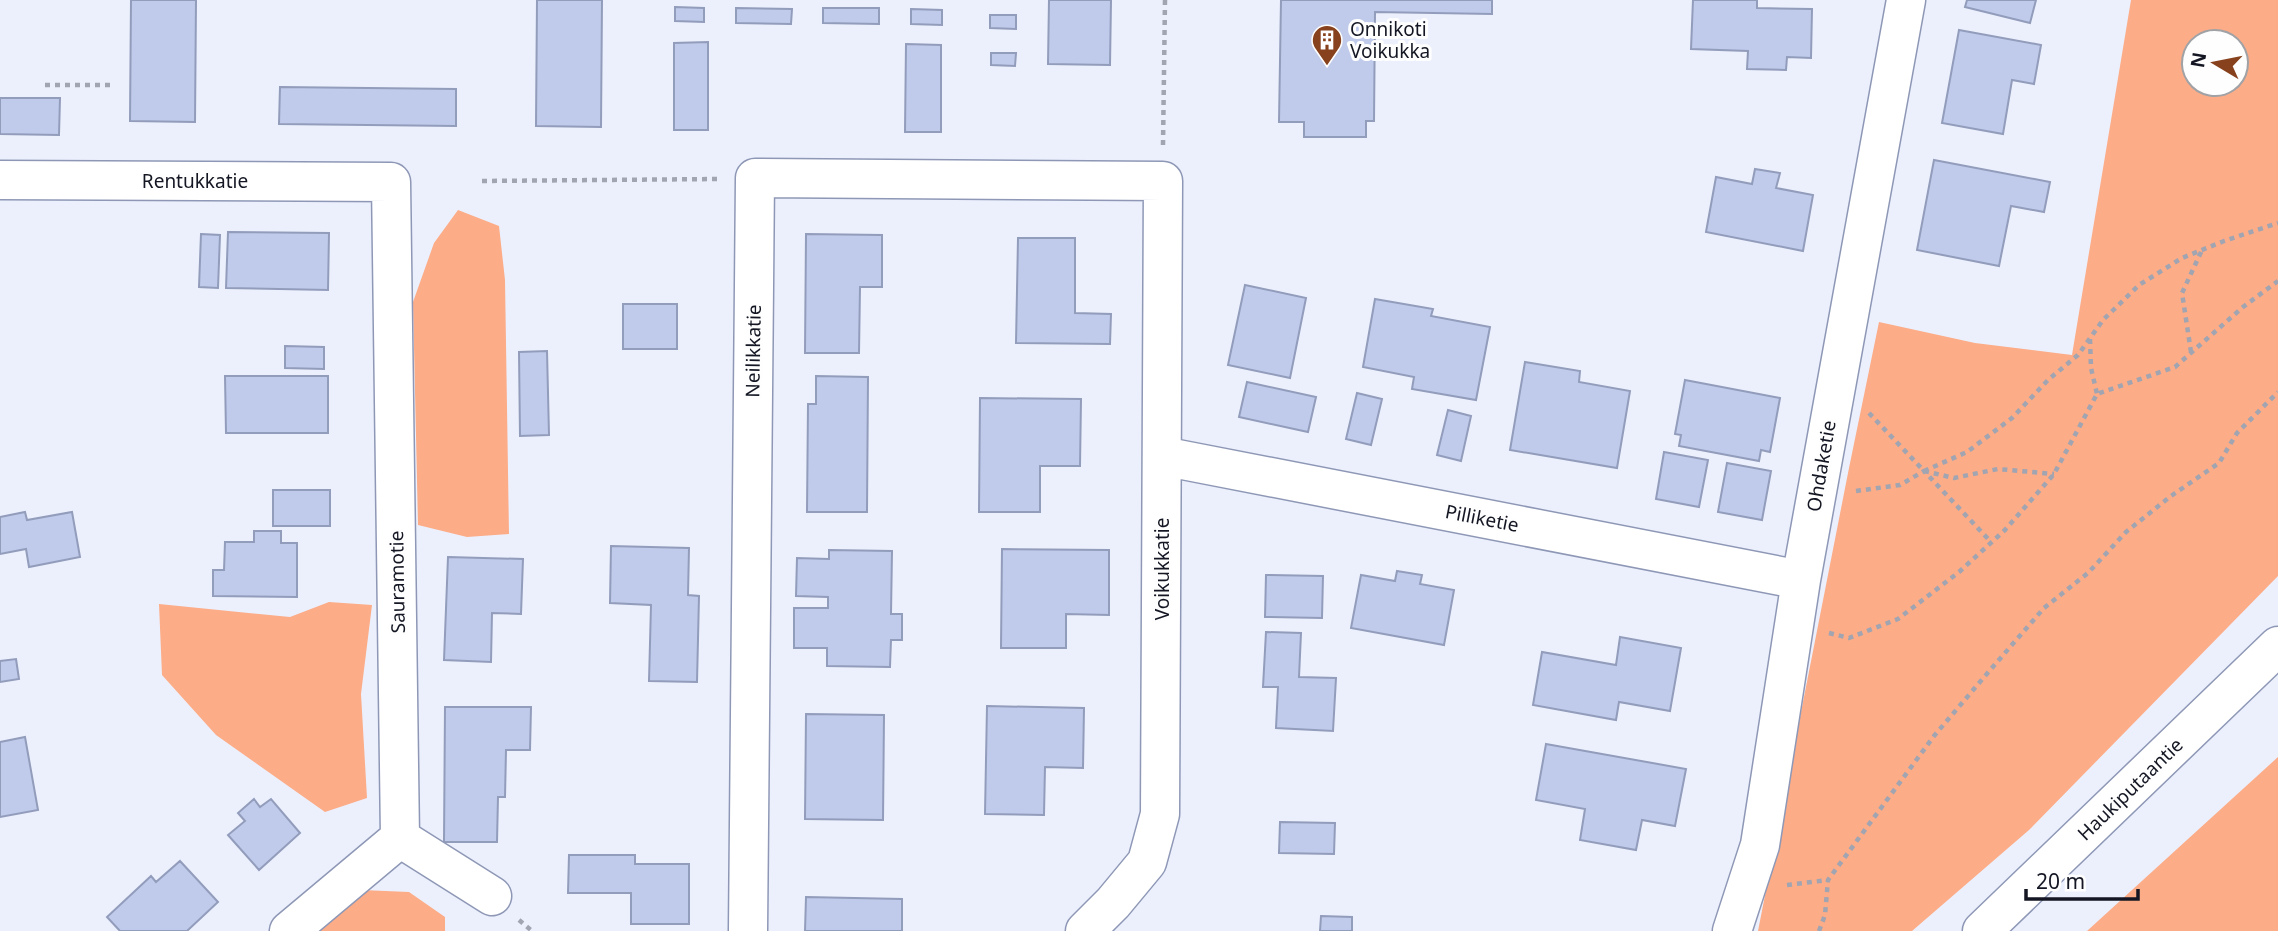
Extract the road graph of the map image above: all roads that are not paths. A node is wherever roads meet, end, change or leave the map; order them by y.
1 (1906, 0) edge
2 (0, 180) edge
3 (1163, 181) joint
4 (391, 182) joint
5 (1162, 456) junction
6 (1798, 596) junction
7 (2278, 646) edge
8 (400, 838) junction
9 (492, 896) dead end
10 (289, 931) edge
11 (748, 931) edge
12 (1085, 931) edge
13 (1732, 931) edge
14 (1982, 931) edge

1 - 6 street, Ohdaketie
2 - 4 street, Rentukkatie
3 - 5 street, Voikukkatie
3 - 11 street, Neilikkatie
4 - 8 street, Sauramotie
5 - 6 street, Pilliketie
5 - 12 street, Voikukkatie
6 - 13 street, Ohdaketie
7 - 14 street, Haukiputaantie
8 - 9 street
8 - 10 street

